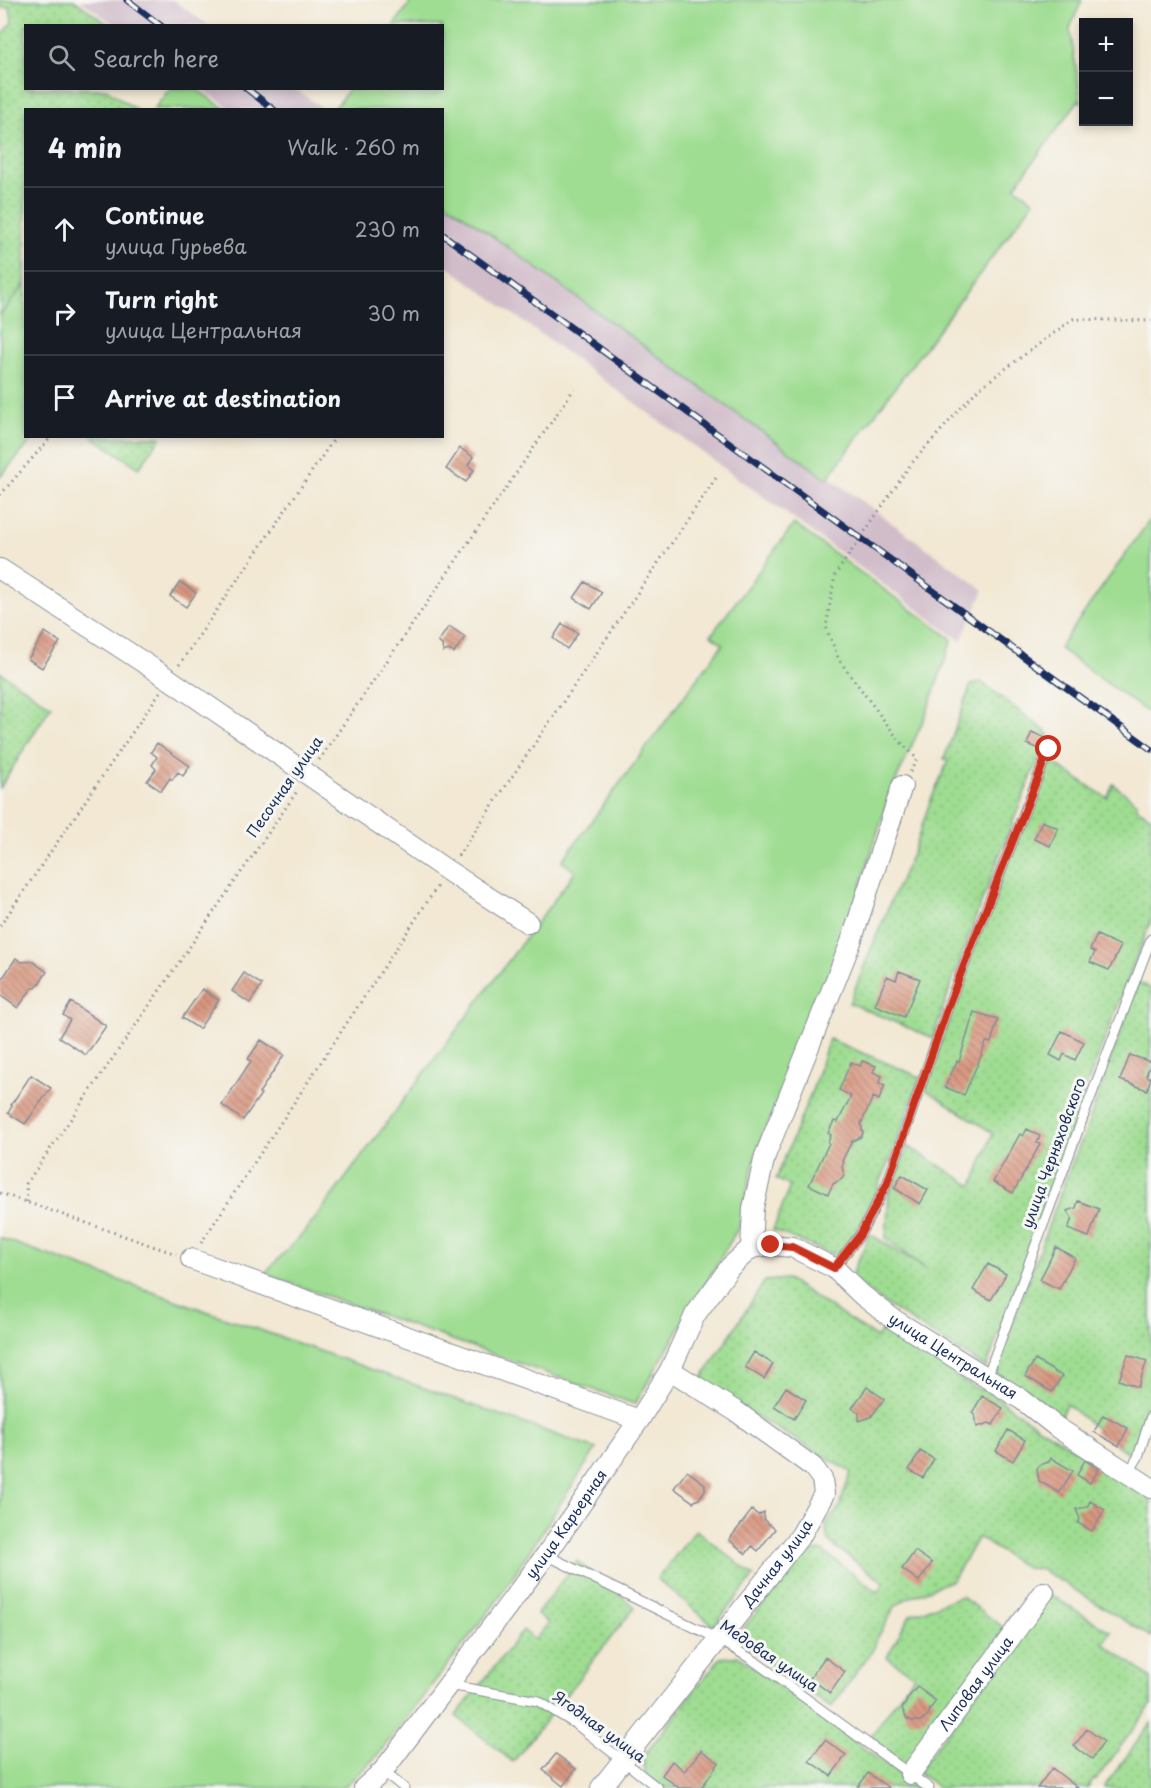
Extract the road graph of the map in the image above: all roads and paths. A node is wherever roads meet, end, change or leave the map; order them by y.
1 (1151, 321) edge
2 (574, 389) dead end
3 (50, 438) edge
4 (0, 495) edge
5 (0, 569) edge
6 (1049, 749) dead end
7 (308, 775) junction
8 (902, 786) joint
9 (528, 924) dead end
10 (1151, 939) edge
11 (0, 1193) edge
12 (27, 1202) junction
13 (751, 1248) junction
14 (190, 1259) joint
15 (834, 1268) junction
16 (670, 1370) junction
17 (987, 1377) junction
18 (1151, 1416) edge
19 (639, 1420) junction
20 (1128, 1474) junction
21 (1151, 1488) edge
22 (546, 1555) junction
23 (1044, 1592) dead end
24 (718, 1639) junction
25 (449, 1686) junction
26 (622, 1761) junction
27 (383, 1771) junction
28 (910, 1774) junction
29 (364, 1788) edge
30 (404, 1788) edge
31 (601, 1788) edge
32 (658, 1788) edge
33 (929, 1788) edge

1 - 8 path
2 - 7 path, Песочная улица
3 - 4 path
5 - 7 street
6 - 15 lane
7 - 9 street
7 - 12 path, Песочная улица
8 - 13 street
10 - 17 lane, улица Черняховского
11 - 12 path
12 - 14 path
13 - 15 street, улица Центральная
13 - 16 street, улица Карьерная
14 - 19 street
15 - 17 street, улица Центральная
16 - 19 street, улица Карьерная
16 - 24 street, Дачная улица
17 - 20 street, улица Центральная
18 - 20 lane
19 - 22 street, улица Карьерная
20 - 21 street, улица Центральная
22 - 24 lane, Медовая улица
22 - 25 street, улица Карьерная
23 - 28 street, Липовая улица
24 - 26 street, Дачная улица
24 - 28 lane, Медовая улица
25 - 26 lane, Ягодная улица
25 - 27 street, улица Карьерная
26 - 31 street, Дачная улица
26 - 32 lane, Ягодная улица
27 - 29 street, улица Карьерная
27 - 30 lane
28 - 33 lane, Медовая улица

